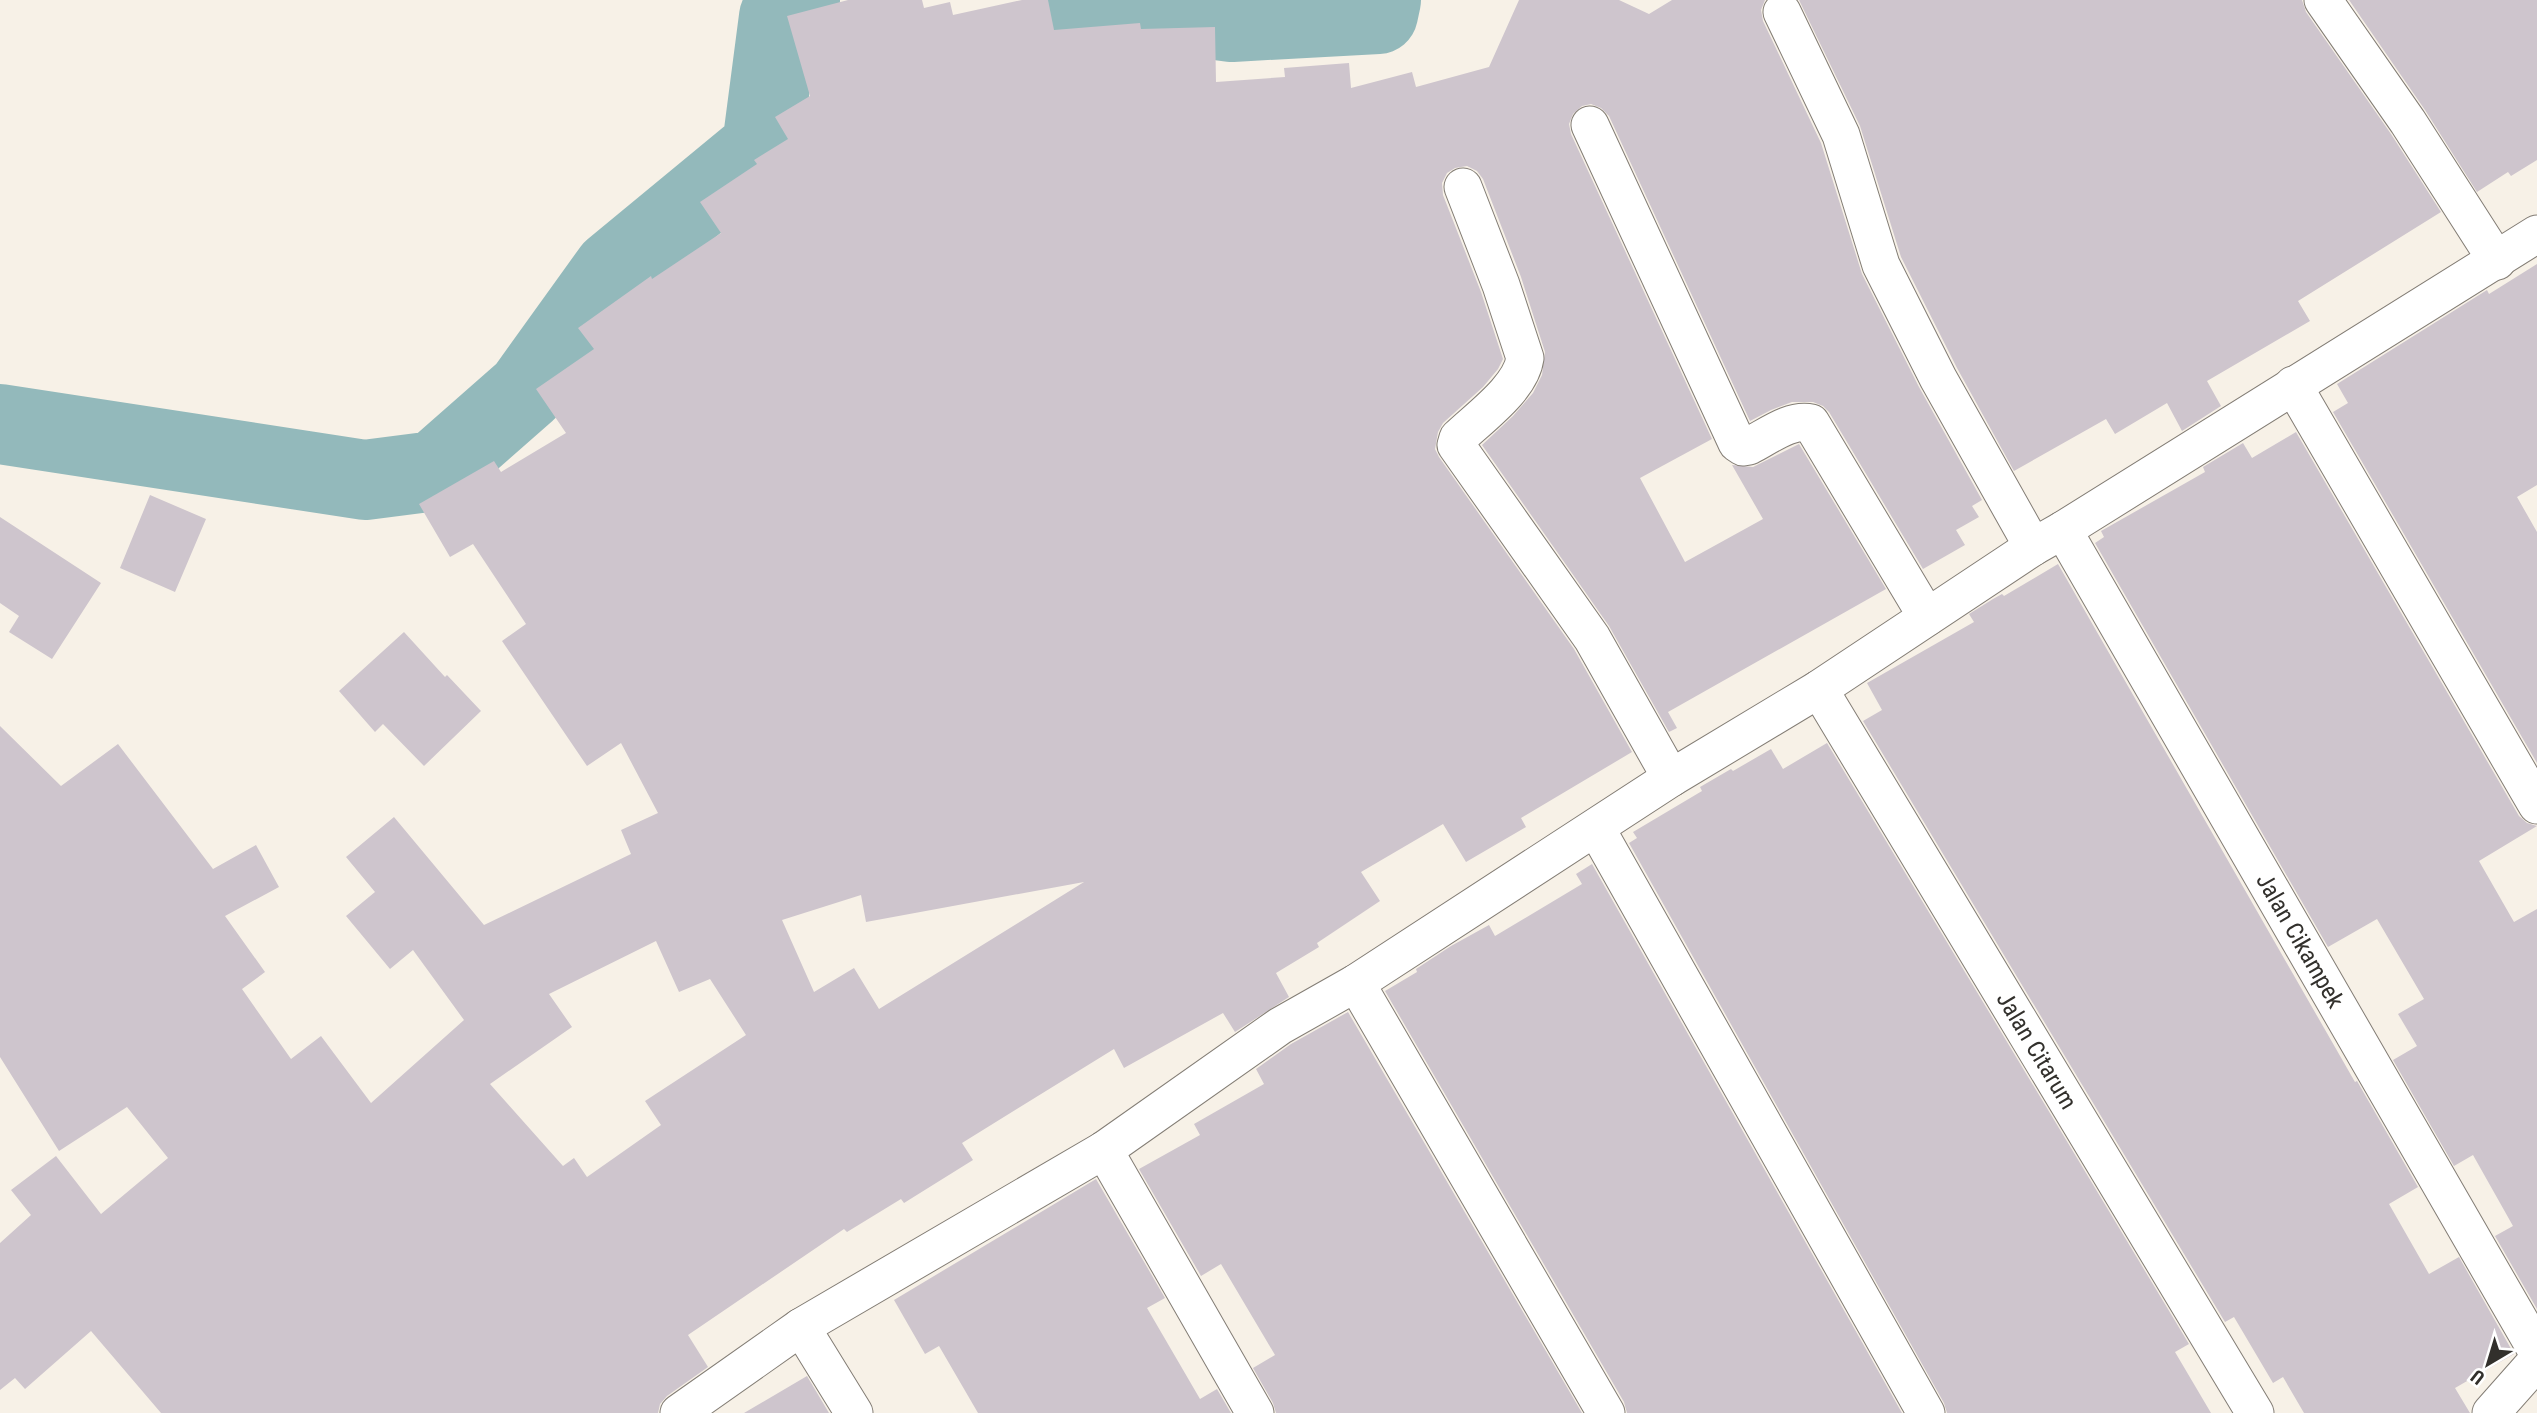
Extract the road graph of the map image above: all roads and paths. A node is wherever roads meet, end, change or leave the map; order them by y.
1 (2323, 0) edge
2 (1782, 12) dead end
3 (1590, 125) dead end
4 (1463, 187) dead end
5 (2534, 242) edge
6 (2497, 261) junction
7 (2293, 385) junction
8 (2048, 538) junction
9 (1927, 617) junction
10 (1819, 689) junction
11 (1671, 778) junction
12 (2537, 804) edge
13 (1596, 828) junction
14 (1356, 982) junction
15 (1104, 1150) junction
16 (801, 1327) junction
17 (2537, 1351) edge
18 (2537, 1361) edge
19 (679, 1413) edge
20 (854, 1413) edge
21 (1255, 1413) edge
22 (1606, 1413) edge
23 (1926, 1413) edge
24 (2255, 1413) edge
25 (2491, 1413) edge

1 - 6 street
2 - 8 street, Jalan Cikampek
3 - 9 street
4 - 11 street
5 - 6 street
6 - 7 street
7 - 8 street
7 - 12 street
8 - 9 street
8 - 17 street, Jalan Cikampek
9 - 10 street
10 - 11 street
10 - 24 street, Jalan Citarum
11 - 13 street
13 - 14 street
13 - 23 street
14 - 15 street
14 - 22 street
15 - 16 street
15 - 21 street
16 - 19 street
16 - 20 street
18 - 25 street

